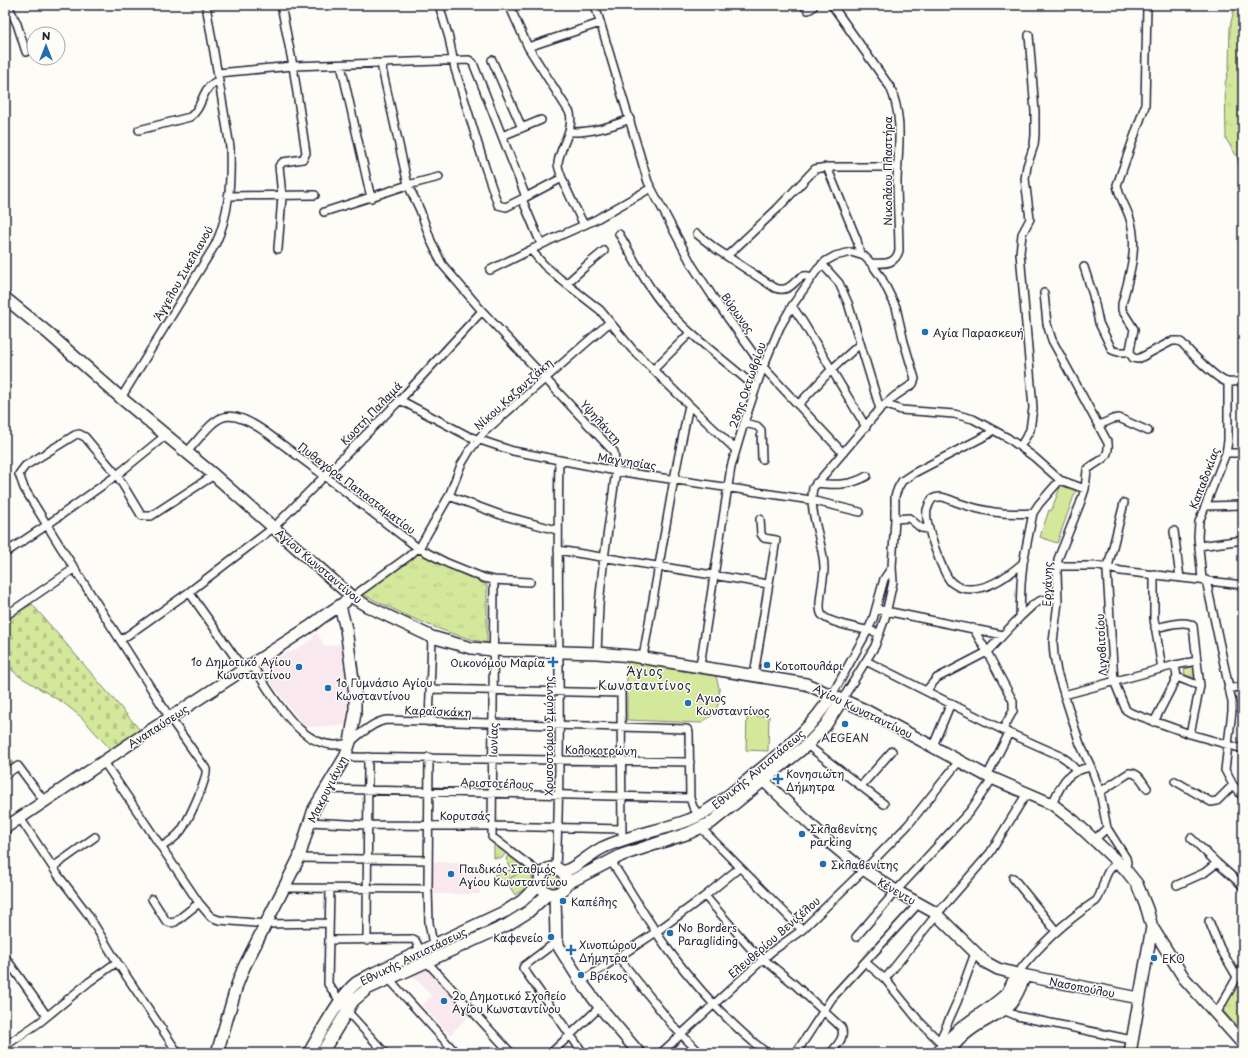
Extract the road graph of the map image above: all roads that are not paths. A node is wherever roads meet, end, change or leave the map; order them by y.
1 (8, 5) edge
2 (206, 5) edge
3 (281, 5) edge
4 (439, 5) edge
5 (509, 5) edge
6 (595, 5) edge
7 (803, 5) edge
8 (814, 5) edge
9 (832, 5) edge
10 (1147, 5) edge
11 (600, 23) junction
12 (1029, 35) dead end
13 (528, 47) junction
14 (26, 52) dead end
15 (492, 60) dead end
16 (453, 62) junction
17 (381, 64) junction
18 (341, 65) junction
19 (293, 66) junction
20 (219, 76) junction
21 (630, 119) junction
22 (541, 120) dead end
23 (522, 128) junction
24 (139, 130) dead end
25 (569, 132) junction
26 (502, 136) junction
27 (827, 166) junction
28 (898, 167) junction
29 (439, 177) dead end
30 (562, 178) junction
31 (408, 185) junction
32 (651, 188) junction
33 (315, 195) dead end
34 (228, 196) junction
35 (282, 196) junction
36 (370, 198) junction
37 (524, 198) junction
38 (324, 212) dead end
39 (584, 226) junction
40 (619, 234) dead end
41 (697, 234) dead end
42 (541, 244) junction
43 (278, 249) dead end
44 (531, 250) junction
45 (604, 251) dead end
46 (860, 254) junction
47 (727, 256) junction
48 (871, 263) junction
49 (822, 264) junction
50 (1084, 267) dead end
51 (490, 270) dead end
52 (812, 277) junction
53 (566, 284) junction
54 (1044, 292) dead end
55 (5, 298) edge
56 (792, 306) junction
57 (482, 311) junction
58 (610, 322) junction
59 (690, 333) junction
60 (860, 344) junction
61 (1130, 352) junction
62 (763, 367) junction
63 (832, 369) junction
64 (653, 370) junction
65 (546, 378) junction
66 (1243, 381) edge
67 (1228, 382) junction
68 (756, 388) junction
69 (121, 398) junction
70 (400, 400) junction
71 (689, 405) junction
72 (798, 405) junction
73 (883, 406) junction
74 (744, 423) junction
75 (1099, 425) junction
76 (866, 427) junction
77 (992, 429) junction
78 (1148, 431) dead end
79 (166, 435) junction
80 (478, 440) junction
81 (1020, 447) junction
82 (736, 450) junction
83 (187, 452) junction
84 (844, 453) junction
85 (1226, 453) junction
86 (1243, 453) edge
87 (762, 458) dead end
88 (558, 460) junction
89 (616, 471) junction
90 (214, 475) junction
91 (116, 476) junction
92 (324, 476) junction
93 (867, 476) dead end
94 (674, 479) junction
95 (1060, 480) junction
96 (816, 483) junction
97 (728, 488) junction
98 (1084, 489) junction
99 (449, 496) junction
100 (812, 500) junction
101 (1124, 503) dead end
102 (1243, 505) edge
103 (1206, 506) junction
104 (860, 512) dead end
105 (1033, 513) junction
106 (895, 519) junction
107 (760, 520) dead end
108 (47, 525) junction
109 (273, 528) junction
110 (929, 529) junction
111 (557, 530) junction
112 (1174, 531) dead end
113 (1243, 540) edge
114 (1199, 546) junction
115 (418, 548) junction
116 (558, 550) junction
117 (5, 553) edge
118 (604, 557) junction
119 (1023, 563) junction
120 (1057, 566) junction
121 (659, 567) junction
122 (892, 567) junction
123 (1108, 567) junction
124 (75, 568) junction
125 (1154, 574) junction
126 (714, 575) junction
127 (1180, 578) junction
128 (1204, 579) junction
129 (494, 580) junction
130 (530, 582) dead end
131 (768, 584) junction
132 (1243, 584) edge
133 (189, 592) junction
134 (354, 598) junction
135 (1058, 598) junction
136 (340, 608) junction
137 (876, 609) junction
138 (887, 611) junction
139 (5, 616) edge
140 (1020, 616) junction
141 (973, 628) junction
142 (1155, 628) junction
143 (868, 630) junction
144 (880, 633) junction
145 (1003, 635) junction
146 (432, 637) junction
147 (121, 640) junction
148 (493, 650) junction
149 (987, 652) junction
150 (559, 653) junction
151 (596, 653) junction
152 (643, 657) junction
153 (866, 661) junction
154 (1197, 661) junction
155 (700, 666) junction
156 (1175, 666) junction
157 (248, 668) junction
158 (1162, 669) junction
159 (754, 675) junction
160 (1177, 677) junction
161 (1114, 681) junction
162 (1200, 686) junction
163 (1243, 686) edge
164 (430, 689) junction
165 (1228, 689) junction
166 (493, 690) junction
167 (926, 691) junction
168 (559, 692) junction
169 (832, 695) junction
170 (1064, 695) junction
171 (842, 700) junction
172 (951, 704) junction
173 (170, 718) junction
174 (429, 722) junction
175 (1154, 722) junction
176 (493, 724) junction
177 (558, 726) junction
178 (621, 728) junction
179 (1006, 731) junction
180 (1190, 734) junction
181 (350, 742) junction
182 (807, 745) junction
183 (933, 746) junction
184 (1228, 746) junction
185 (1243, 749) edge
186 (892, 751) dead end
187 (345, 757) junction
188 (368, 757) junction
189 (429, 757) junction
190 (492, 759) junction
191 (558, 760) junction
192 (960, 760) junction
193 (104, 762) junction
194 (621, 762) junction
195 (690, 762) junction
196 (1091, 767) junction
197 (1076, 770) junction
198 (5, 775) edge
199 (990, 777) junction
200 (764, 781) junction
201 (1175, 781) dead end
202 (1233, 785) junction
203 (861, 786) junction
204 (1147, 788) dead end
205 (327, 790) junction
206 (368, 791) junction
207 (429, 792) junction
208 (1100, 792) junction
209 (493, 793) junction
210 (1027, 794) junction
211 (558, 796) junction
212 (621, 797) junction
213 (1243, 797) edge
214 (690, 798) junction
215 (45, 802) junction
216 (884, 804) dead end
217 (1052, 804) junction
218 (699, 815) junction
219 (20, 818) junction
220 (309, 822) junction
221 (367, 825) junction
222 (429, 825) junction
223 (493, 826) junction
224 (5, 828) edge
225 (558, 828) junction
226 (701, 828) junction
227 (1107, 828) junction
228 (622, 829) junction
229 (94, 836) dead end
230 (1191, 838) dead end
231 (622, 840) junction
232 (1094, 840) junction
233 (161, 847) junction
234 (299, 858) junction
235 (367, 859) junction
236 (428, 860) junction
237 (610, 860) junction
238 (1217, 863) junction
239 (1122, 866) junction
240 (53, 867) junction
241 (739, 868) junction
242 (559, 870) junction
243 (864, 870) junction
244 (1013, 878) dead end
245 (541, 879) junction
246 (566, 884) junction
247 (1177, 885) dead end
248 (1243, 886) edge
249 (284, 888) junction
250 (330, 889) junction
251 (367, 889) junction
252 (428, 889) junction
253 (896, 891) junction
254 (552, 894) junction
255 (705, 896) junction
256 (152, 899) dead end
257 (199, 903) junction
258 (919, 904) junction
259 (937, 914) junction
260 (1209, 921) dead end
261 (329, 923) junction
262 (266, 924) junction
263 (1152, 927) junction
264 (802, 930) junction
265 (1056, 931) junction
266 (656, 932) junction
267 (856, 937) dead end
268 (329, 940) junction
269 (367, 941) junction
270 (556, 942) junction
271 (433, 944) junction
272 (420, 950) junction
273 (975, 953) junction
274 (5, 957) edge
275 (618, 957) junction
276 (763, 959) junction
277 (426, 961) junction
278 (117, 962) junction
279 (865, 962) junction
280 (1243, 967) edge
281 (1021, 975) junction
282 (1237, 977) junction
283 (389, 979) junction
284 (885, 979) junction
285 (581, 982) junction
286 (1139, 998) junction
287 (715, 1005) junction
288 (344, 1006) junction
289 (600, 1007) junction
290 (824, 1010) junction
291 (1003, 1010) junction
292 (1216, 1014) junction
293 (47, 1016) junction
294 (570, 1035) junction
295 (682, 1035) junction
296 (1132, 1040) junction
297 (1243, 1044) edge
298 (5, 1046) edge
299 (942, 1048) edge
300 (178, 1053) edge
301 (217, 1053) edge
302 (309, 1053) edge
303 (322, 1053) edge
304 (386, 1053) edge
305 (456, 1053) edge
306 (511, 1053) edge
307 (551, 1053) edge
308 (583, 1053) edge
309 (639, 1053) edge
310 (661, 1053) edge
311 (700, 1053) edge
312 (767, 1053) edge
313 (796, 1053) edge
314 (831, 1053) edge
315 (1130, 1053) edge

1 - 14 street
2 - 20 street, Άγγελου Σικελιανού
3 - 19 street
4 - 16 street
5 - 13 street
6 - 11 street, Βύρωνος
7 - 8 street
9 - 28 street, Νικολάου Πλαστήρα
10 - 61 street
11 - 13 street
11 - 21 street, Βύρωνος
12 - 81 street
13 - 25 street
15 - 23 street
16 - 17 street
16 - 26 street
16 - 37 street
17 - 18 street
17 - 31 street, Υψηλάντη
18 - 19 street
18 - 36 street
19 - 20 street
19 - 35 street
20 - 24 street
20 - 34 street, Άγγελου Σικελιανού
21 - 25 street
21 - 32 street, Βύρωνος
22 - 23 street
23 - 26 street
25 - 30 street
26 - 37 street
27 - 28 street
27 - 46 street
27 - 47 street
28 - 48 street, Νικολάου Πλαστήρα
29 - 31 street
30 - 37 street
30 - 39 street
31 - 36 street
31 - 57 street, Υψηλάντη
32 - 39 street
32 - 62 street, Βύρωνος
33 - 35 street
34 - 35 street
34 - 69 street, Άγγελου Σικελιανού
35 - 43 street
36 - 38 street
37 - 42 street
39 - 42 street
40 - 59 street
41 - 47 street
42 - 44 street
44 - 51 street
44 - 53 street
45 - 53 street
46 - 48 street
46 - 49 street, 28ης Οκτωβρίου
47 - 52 street
48 - 73 street
49 - 52 street, 28ης Οκτωβρίου
49 - 60 street
50 - 61 street
52 - 56 street, 28ης Οκτωβρίου
53 - 58 street
54 - 75 street, Εργάνης
55 - 69 main road, Αγίου Κωνσταντίνου
56 - 62 street, 28ης Οκτωβρίου
56 - 63 street
57 - 65 street, Υψηλάντη
57 - 70 street, Κωστή Παλαμά
58 - 64 street
58 - 65 street, Νίκου Καζαντζάκη
59 - 64 street
59 - 68 street
60 - 63 street
60 - 73 street
61 - 67 street
62 - 68 street, 28ης Οκτωβρίου
62 - 72 street, Βύρωνος
63 - 72 street
63 - 76 street
64 - 71 street
65 - 80 street, Νίκου Καζαντζάκη
65 - 89 street, Υψηλάντη
66 - 67 street
67 - 85 street, Καπαδοκίας
68 - 74 street, 28ης Οκτωβρίου
69 - 79 main road, Αγίου Κωνσταντίνου
70 - 80 street, Μαγνησίας
70 - 92 street, Κωστή Παλαμά
71 - 82 street
71 - 94 street
72 - 84 street, Βύρωνος
73 - 76 street
73 - 77 street
74 - 82 street, 28ης Οκτωβρίου
74 - 87 street
75 - 78 street
75 - 98 street, Εργάνης
76 - 84 street
77 - 81 street
77 - 106 street, Εθνικής Αντιστάσεως
79 - 83 main road, Αγίου Κωνσταντίνου
79 - 91 street
80 - 88 street, Μαγνησίας
80 - 99 street, Νίκου Καζαντζάκη
81 - 95 street
82 - 97 street, 28ης Οκτωβρίου
83 - 90 main road, Αγίου Κωνσταντίνου
83 - 92 street, Πυθαγόρα Παπασταματίου
84 - 96 street
85 - 86 street
85 - 103 street, Καπαδοκίας
88 - 89 street, Μαγνησίας
88 - 111 street, Χρυσοστόμου Σμύρνης
89 - 94 street, Μαγνησίας
89 - 118 street, Υψηλάντη
90 - 91 street
90 - 109 main road, Αγίου Κωνσταντίνου
91 - 108 street
91 - 108 street
92 - 109 street, Κωστή Παλαμά
92 - 115 street, Πυθαγόρα Παπασταματίου
93 - 96 street
94 - 97 street, Μαγνησίας
94 - 121 street
95 - 98 street
95 - 105 street
96 - 100 street
97 - 100 street, Μαγνησίας
97 - 126 street, 28ης Οκτωβρίου
98 - 120 street, Εργάνης
99 - 111 street
99 - 115 street, Νίκου Καζαντζάκη
100 - 104 street, Μαγνησίας
100 - 143 street
101 - 123 street, Λιγοβιτσίου
102 - 103 street
103 - 114 street, Καπαδοκίας
105 - 110 street
105 - 119 street
106 - 110 street
106 - 122 street, Εθνικής Αντιστάσεως
107 - 131 street
108 - 117 street
108 - 124 street
109 - 133 street, Κωστή Παλαμά
109 - 134 main road, Αγίου Κωνσταντίνου
110 - 119 street
111 - 116 street, Χρυσοστόμου Σμύρνης
112 - 127 street
113 - 114 street
114 - 128 street, Καπαδοκίας
115 - 129 street, Πυθαγόρα Παπασταματίου
115 - 134 street, Νίκου Καζαντζάκη
116 - 118 street
116 - 150 street, Χρυσοστόμου Σμύρνης
118 - 121 street
118 - 151 street, Υψηλάντη
119 - 140 street
120 - 123 street
120 - 135 street, Εργάνης
121 - 126 street
121 - 152 street
122 - 137 street, Εθνικής Αντιστάσεως
122 - 138 street, Εθνικής Αντιστάσεως
123 - 125 street
123 - 161 street, Λιγοβιτσίου
124 - 139 street
124 - 147 street
125 - 127 street
125 - 142 street
126 - 131 street
126 - 155 street, 28ης Οκτωβρίου
127 - 128 street
128 - 132 street
128 - 165 street, Καπαδοκίας
129 - 130 street, Πυθαγόρα Παπασταματίου
129 - 148 street, Ιωνίας
131 - 159 street
133 - 147 street, Κωστή Παλαμά
133 - 157 street
134 - 136 main road, Αναπαύσεως
134 - 146 main road, Αγίου Κωνσταντίνου
135 - 140 street
135 - 170 street, Εργάνης
136 - 157 main road, Αναπαύσεως
136 - 181 main road, Μακρυγιάννη
137 - 138 street
137 - 143 street, Εθνικής Αντιστάσεως
138 - 141 street
138 - 144 street, Εθνικής Αντιστάσεως
140 - 145 street
141 - 145 street
141 - 149 street
142 - 154 street
142 - 158 street
143 - 144 street
143 - 169 street, Εθνικής Αντιστάσεως
144 - 153 street, Εθνικής Αντιστάσεως
145 - 149 street
146 - 148 main road, Αγίου Κωνσταντίνου
146 - 164 street
147 - 173 street
148 - 150 main road, Αγίου Κωνσταντίνου
148 - 166 street, Ιωνίας
149 - 167 street
149 - 179 street
150 - 151 main road, Αγίου Κωνσταντίνου
150 - 168 street, Χρυσοστόμου Σμύρνης
151 - 152 main road, Αγίου Κωνσταντίνου
152 - 155 main road, Αγίου Κωνσταντίνου
153 - 167 street
153 - 171 street, Εθνικής Αντιστάσεως
154 - 156 street
154 - 162 street
155 - 159 main road, Αγίου Κωνσταντίνου
156 - 158 street
156 - 160 street
157 - 173 main road, Αναπαύσεως
157 - 181 street
158 - 161 street
159 - 169 main road, Αγίου Κωνσταντίνου
160 - 162 street
160 - 175 street
161 - 170 street
161 - 175 street, Λιγοβιτσίου
162 - 180 street
163 - 165 street
164 - 166 street
164 - 174 street
165 - 184 street, Καπαδοκίας
166 - 168 street
166 - 176 street, Ιωνίας
167 - 172 street
168 - 177 street, Χρυσοστόμου Σμύρνης
168 - 178 street
169 - 171 main road, Αγίου Κωνσταντίνου
169 - 218 main road, Εθνικής Αντιστάσεως
170 - 196 street, Εργάνης
171 - 182 main road, Εθνικής Αντιστάσεως
171 - 183 main road, Αγίου Κωνσταντίνου
172 - 179 street
172 - 183 street
173 - 193 main road, Αναπαύσεως
173 - 233 street
174 - 176 street, Καραϊσκάκη
174 - 181 street, Καραϊσκάκη
175 - 180 street, Λιγοβιτσίου
176 - 177 street, Καραϊσκάκη
176 - 190 street, Ιωνίας
177 - 178 street, Καραϊσκάκη
177 - 191 street, Χρυσοστόμου Σμύρνης
178 - 194 street
178 - 195 street, Καραϊσκάκη
179 - 197 street
179 - 199 street
180 - 184 street, Λιγοβιτσίου
181 - 187 main road, Μακρυγιάννη
182 - 200 main road, Εθνικής Αντιστάσεως
182 - 203 street
183 - 192 main road, Αγίου Κωνσταντίνου
184 - 185 street, Λιγοβιτσίου
184 - 202 street, Καπαδοκίας
186 - 203 street
187 - 188 street, Κολοκοτρώνη
187 - 205 main road, Μακρυγιάννη
188 - 189 street, Κολοκοτρώνη
188 - 206 street
189 - 190 street, Κολοκοτρώνη
189 - 207 street
190 - 191 street, Κολοκοτρώνη
190 - 209 street, Ιωνίας
191 - 194 street, Κολοκοτρώνη
191 - 211 street, Χρυσοστόμου Σμύρνης
192 - 199 main road, Αγίου Κωνσταντίνου
192 - 243 street, Ελευθερίου Βενιζέλου
193 - 215 main road, Αναπαύσεως
193 - 233 street
194 - 195 street, Κολοκοτρώνη
194 - 212 street
195 - 214 street
196 - 197 street
196 - 208 street, Εργάνης
197 - 217 street
198 - 215 street
199 - 210 main road, Αγίου Κωνσταντίνου
199 - 253 street
200 - 226 main road, Εθνικής Αντιστάσεως
200 - 243 main road, Κένεντυ
201 - 202 street
202 - 213 street, Καπαδοκίας
203 - 216 street
204 - 208 street
205 - 206 street, Αριστοτέλους
205 - 220 main road, Μακρυγιάννη
206 - 207 street, Αριστοτέλους
206 - 221 street
207 - 209 street, Αριστοτέλους
207 - 222 street
208 - 227 street, Εργάνης
209 - 211 street, Αριστοτέλους
209 - 223 street, Ιωνίας
210 - 217 main road, Αγίου Κωνσταντίνου
210 - 259 street
211 - 212 street, Αριστοτέλους
211 - 225 street, Χρυσοστόμου Σμύρνης
212 - 214 street, Αριστοτέλους
212 - 228 street
214 - 218 street
215 - 219 main road, Αναπαύσεως
217 - 232 main road, Αγίου Κωνσταντίνου
218 - 231 main road, Εθνικής Αντιστάσεως
219 - 224 main road, Αναπαύσεως
219 - 240 street
220 - 221 street, Κορυτσάς
220 - 234 main road, Μακρυγιάννη
221 - 222 street, Κορυτσάς
221 - 235 street
222 - 223 street, Κορυτσάς
222 - 236 street
223 - 225 street, Κορυτσάς
223 - 245 street, Ιωνίας
225 - 228 street, Κορυτσάς
225 - 242 street, Χρυσοστόμου Σμύρνης
226 - 237 main road, Εθνικής Αντιστάσεως
226 - 241 street
227 - 232 street
227 - 239 street, Εργάνης
228 - 231 street
229 - 240 street
230 - 238 street
231 - 242 main road, Εθνικής Αντιστάσεως
232 - 239 main road, Αγίου Κωνσταντίνου
233 - 257 street
234 - 235 street
234 - 249 main road, Μακρυγιάννη
235 - 236 street
235 - 251 street
236 - 252 street
237 - 246 main road, Εθνικής Αντιστάσεως
237 - 266 street
238 - 247 street
238 - 248 street
239 - 263 main road, Αγίου Κωνσταντίνου
239 - 265 street
240 - 278 street
241 - 255 street
241 - 264 street
242 - 245 main road
242 - 246 main road
243 - 253 main road, Κένεντυ
243 - 264 street, Ελευθερίου Βενιζέλου
244 - 265 street
245 - 254 main road
245 - 271 main road, Εθνικής Αντιστάσεως
246 - 254 main road
249 - 250 street
249 - 262 main road, Μακρυγιάννη
250 - 251 street
250 - 261 street
251 - 252 street
251 - 269 street
252 - 271 street
253 - 258 main road, Κένεντυ
253 - 267 street
254 - 270 main road
254 - 277 main road, Εθνικής Αντιστάσεως
255 - 266 street
255 - 276 street
256 - 257 street
257 - 262 street
258 - 259 main road, Κένεντυ
258 - 279 street
259 - 273 main road, Κένεντυ
259 - 284 street
260 - 282 street
261 - 262 street
261 - 268 street
262 - 301 main road, Μακρυγιάννη
263 - 286 main road
263 - 292 main road
264 - 276 street, Ελευθερίου Βενιζέλου
265 - 281 street
266 - 275 street
266 - 287 street
268 - 269 street
268 - 288 street
269 - 272 street
270 - 285 main road
270 - 294 street
271 - 272 main road, Εθνικής Αντιστάσεως
272 - 288 main road, Εθνικής Αντιστάσεως
273 - 281 main road, Κένεντυ
273 - 299 street
274 - 293 street
275 - 285 street
275 - 295 street
276 - 287 street, Ελευθερίου Βενιζέλου
276 - 290 street
277 - 283 main road, Εθνικής Αντιστάσεως
277 - 306 street
278 - 293 street
278 - 300 street
279 - 284 street
279 - 290 street
280 - 282 street
281 - 286 main road, Νασοπούλου
281 - 291 main road
281 - 299 main road
282 - 292 street
283 - 288 main road, Εθνικής Αντιστάσεως
283 - 305 street
284 - 299 street
285 - 289 main road
286 - 296 main road
287 - 295 street, Ελευθερίου Βενιζέλου
287 - 312 street
288 - 302 main road, Εθνικής Αντιστάσεως
288 - 303 main road, Εθνικής Αντιστάσεως
288 - 304 street
289 - 294 street
289 - 309 main road
290 - 313 street
290 - 314 street
291 - 296 street
291 - 299 main road
292 - 297 main road
293 - 298 street
294 - 307 street
294 - 308 street
295 - 310 street, Ελευθερίου Βενιζέλου
295 - 311 street
296 - 315 main road

